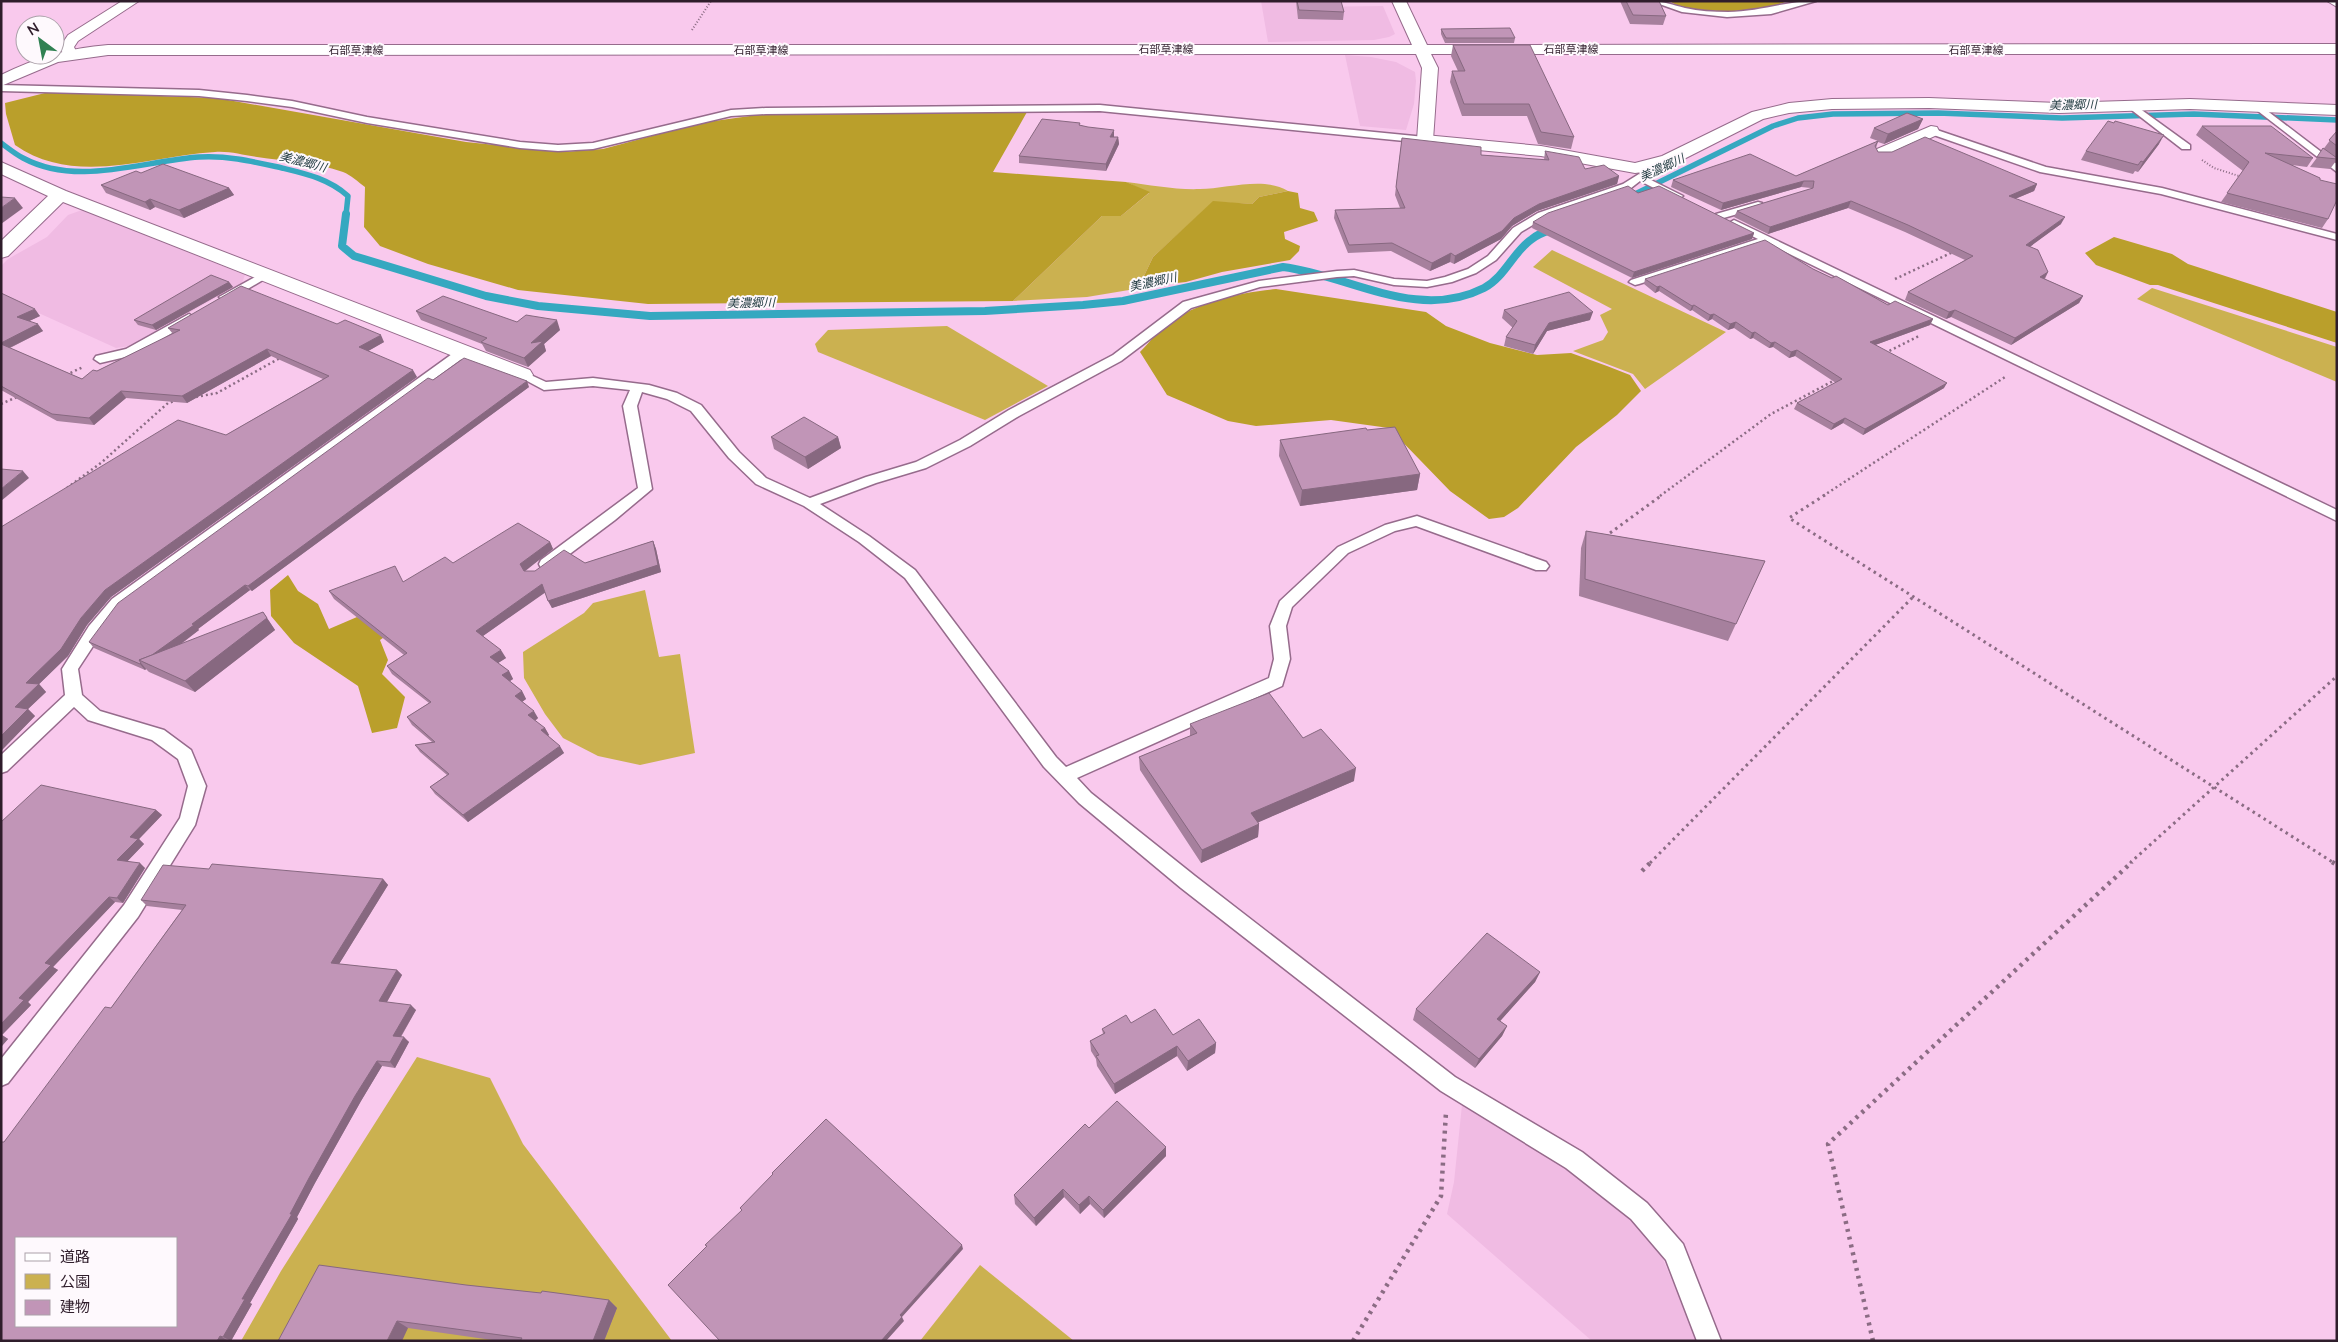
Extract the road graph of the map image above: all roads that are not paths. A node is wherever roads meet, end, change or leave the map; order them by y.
1 (132, 1) edge
2 (1399, 1) edge
3 (1655, 1) edge
4 (1812, 1) edge
5 (1419, 49) junction
6 (2337, 49) edge
7 (69, 53) junction
8 (1, 81) edge
9 (1, 88) edge
10 (1896, 106) junction
11 (2135, 108) junction
12 (2259, 108) junction
13 (2337, 110) edge
14 (1931, 131) junction
15 (1425, 140) junction
16 (2186, 147) road end
17 (1883, 153) edge
18 (2324, 158) junction
19 (2337, 159) edge
20 (1, 167) edge
21 (2337, 169) edge
22 (1640, 175) junction
23 (60, 195) junction
24 (1685, 199) edge
25 (1767, 202) edge
26 (2337, 237) edge
27 (1768, 239) junction
28 (1, 252) edge
29 (1337, 274) joint
30 (264, 275) junction
31 (1302, 278) joint
32 (1635, 282) edge
33 (214, 304) edge
34 (197, 314) edge
35 (463, 352) junction
36 (100, 359) road end
37 (522, 375) joint
38 (637, 388) junction
39 (809, 503) junction
40 (2337, 516) edge
41 (1541, 566) dead end
42 (533, 573) edge
43 (74, 697) junction
44 (1, 766) edge
45 (1064, 776) junction
46 (1, 1076) edge
47 (1709, 1341) edge

1 - 7 main road
2 - 5 main road
3 - 4 lane
5 - 6 main road, 石部草津線
5 - 7 main road, 石部草津線
5 - 15 main road
7 - 8 main road, 石部草津線
9 - 15 lane
10 - 11 main road
10 - 14 main road
10 - 22 main road
11 - 12 main road
11 - 16 lane
12 - 13 main road
12 - 18 lane
14 - 17 main road
14 - 26 lane
15 - 22 main road
18 - 19 lane
18 - 21 lane
20 - 23 main road
22 - 24 lane
22 - 29 lane
23 - 28 main road
23 - 30 main road
25 - 27 lane
27 - 32 lane
27 - 40 lane
29 - 31 lane
30 - 33 lane
30 - 35 main road
31 - 39 lane
34 - 36 lane
35 - 37 main road
35 - 43 lane
37 - 38 lane
38 - 39 lane
38 - 42 lane
39 - 45 lane
41 - 45 lane
43 - 44 lane
43 - 46 lane
45 - 47 lane

